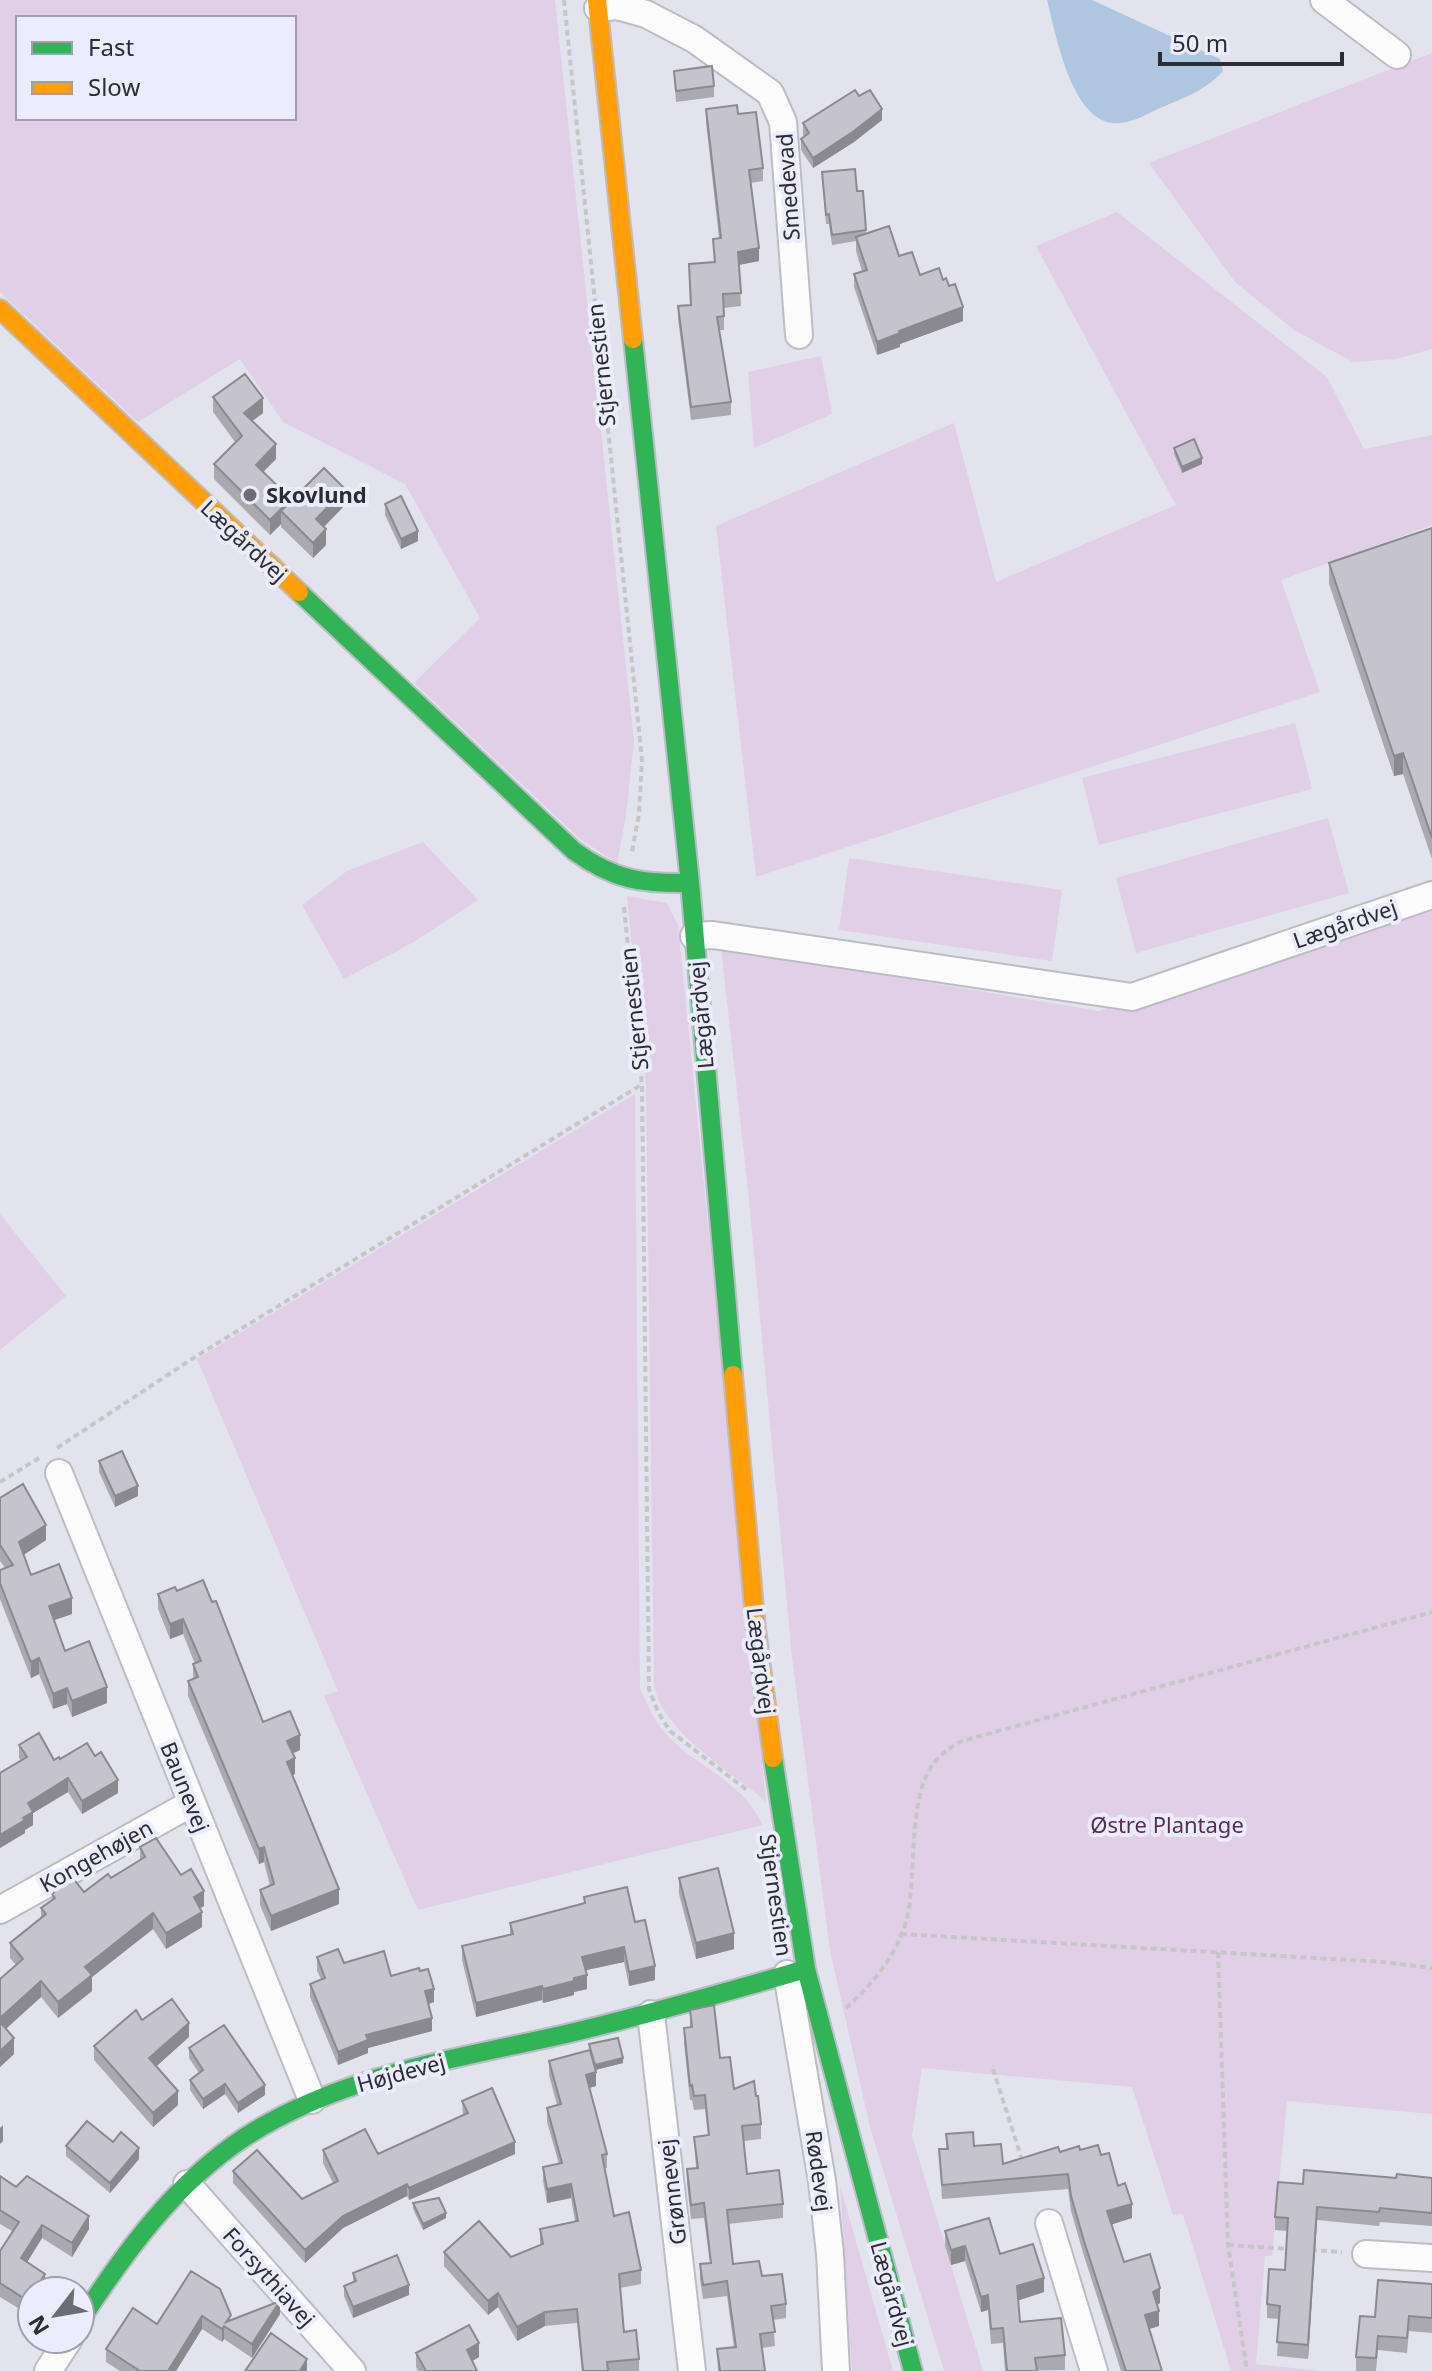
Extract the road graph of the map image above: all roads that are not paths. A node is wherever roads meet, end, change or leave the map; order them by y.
1 (1324, 0) edge
2 (598, 4) edge
3 (1397, 55) dead end
4 (0, 309) edge
5 (799, 335) dead end
6 (690, 883) junction
7 (1432, 895) edge
8 (694, 936) junction
9 (59, 1473) dead end
10 (192, 1803) junction
11 (0, 1910) edge
12 (796, 1971) junction
13 (651, 2014) junction
14 (312, 2100) junction
15 (187, 2184) junction
16 (1049, 2223) dead end
17 (1366, 2254) road end
18 (1432, 2258) edge
19 (96, 2297) edge
20 (352, 2371) edge
21 (692, 2371) edge
22 (836, 2371) edge
23 (913, 2371) edge
24 (1094, 2371) edge

1 - 3 street
2 - 5 street, Smedevad
2 - 6 street, Lægårdvej
4 - 6 street, Lægårdvej
6 - 8 street, Lægårdvej
7 - 8 street, Lægårdvej
8 - 12 street, Lægårdvej
9 - 10 street, Baunevej
10 - 11 street, Kongehøjen
10 - 14 street, Baunevej
12 - 13 street, Højdevej
12 - 22 street, Rødevej
12 - 23 street, Lægårdvej
13 - 14 street, Højdevej
13 - 21 street, Grønnevej
14 - 15 street, Højdevej
15 - 19 street, Højdevej
15 - 20 street, Forsythiavej
16 - 24 street
17 - 18 street

